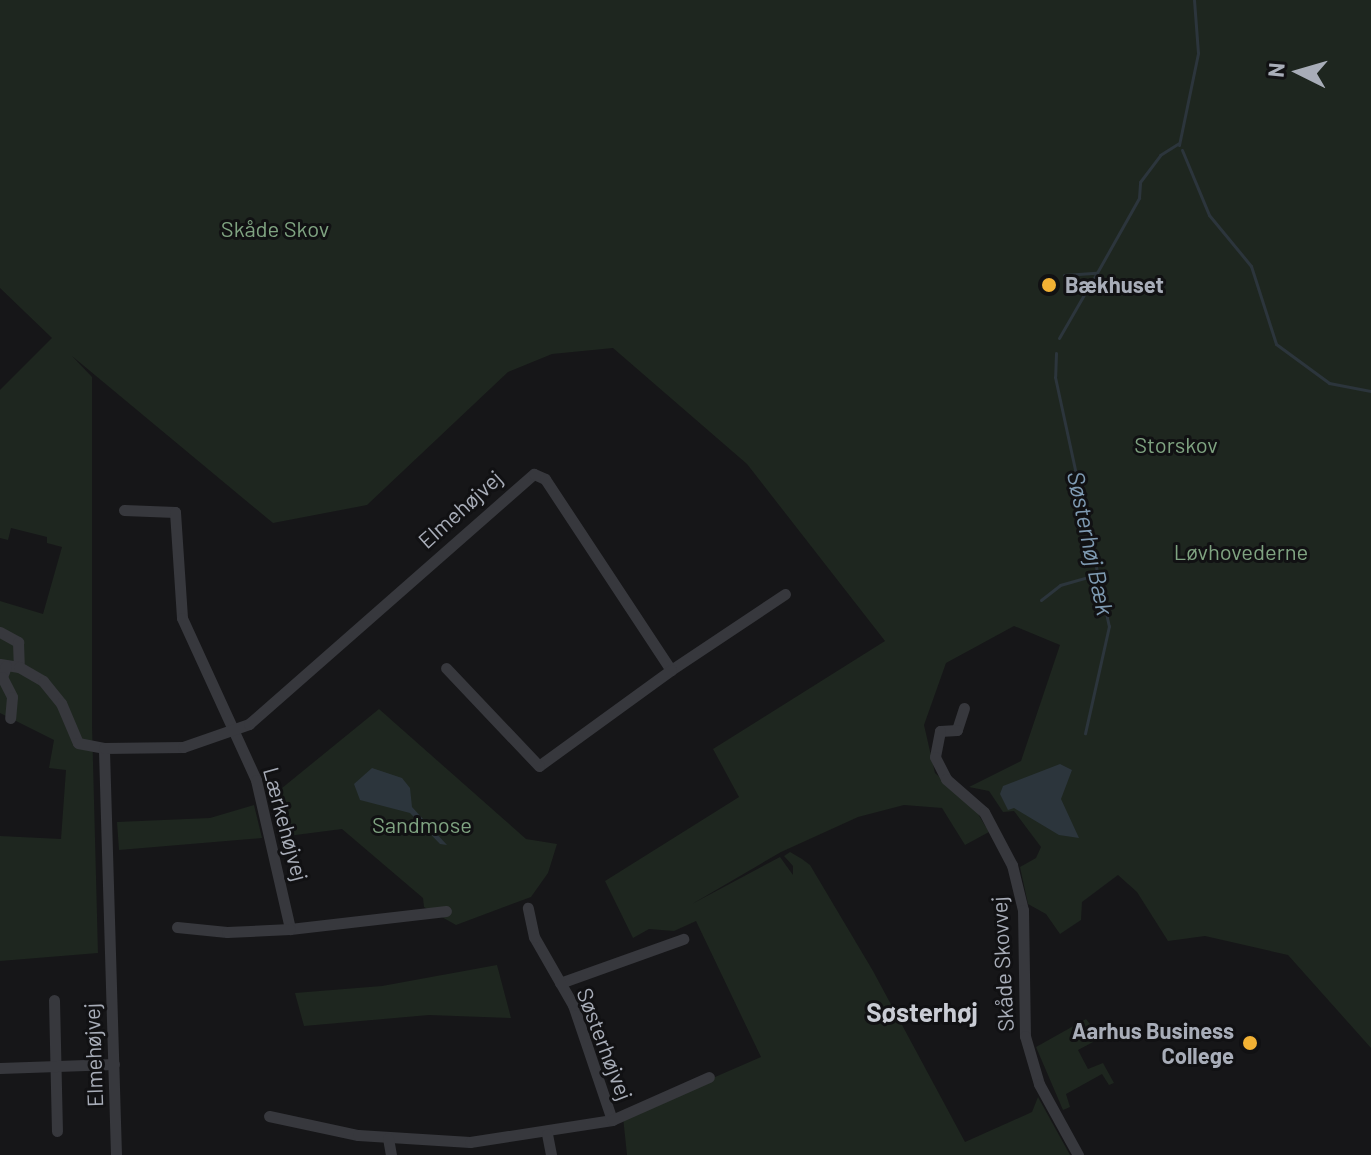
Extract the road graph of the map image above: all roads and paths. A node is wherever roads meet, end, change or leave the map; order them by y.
1 (124, 510) dead end
2 (785, 594) dead end
3 (0, 632) edge
4 (3, 665) edge
5 (19, 667) junction
6 (446, 668) dead end
7 (671, 670) junction
8 (964, 708) dead end
9 (10, 718) dead end
10 (232, 734) junction
11 (104, 748) junction
12 (528, 908) dead end
13 (446, 911) dead end
14 (177, 927) dead end
15 (290, 929) junction
16 (683, 939) dead end
17 (560, 983) junction
18 (54, 1000) dead end
19 (114, 1064) junction
20 (55, 1065) junction
21 (0, 1068) edge
22 (709, 1077) dead end
23 (269, 1116) dead end
24 (612, 1120) junction
25 (57, 1131) dead end
26 (547, 1134) junction
27 (388, 1138) junction
28 (470, 1142) junction
29 (116, 1155) edge
30 (391, 1155) edge
31 (472, 1155) edge
32 (551, 1155) edge
33 (1078, 1155) edge

1 - 10 street
2 - 7 street
3 - 5 street
4 - 5 street
4 - 9 street
5 - 11 street
6 - 7 street
7 - 10 street, Elmehøjvej
8 - 33 street, Skåde Skovvej
10 - 11 street, Elmehøjvej
10 - 15 street, Lærkehøjvej
11 - 19 street, Elmehøjvej
12 - 17 street, Søsterhøjvej
13 - 15 street
14 - 15 street
16 - 17 street, Søsterhøjvej
17 - 24 street, Søsterhøjvej
18 - 20 street
19 - 20 street
19 - 29 street, Elmehøjvej
20 - 21 street
20 - 25 street
22 - 24 street, Søsterhøjvej
23 - 27 street, Søsterhøjvej
24 - 26 street, Søsterhøjvej
26 - 28 street, Søsterhøjvej
26 - 32 street
27 - 28 street, Søsterhøjvej
27 - 30 street
28 - 31 street

